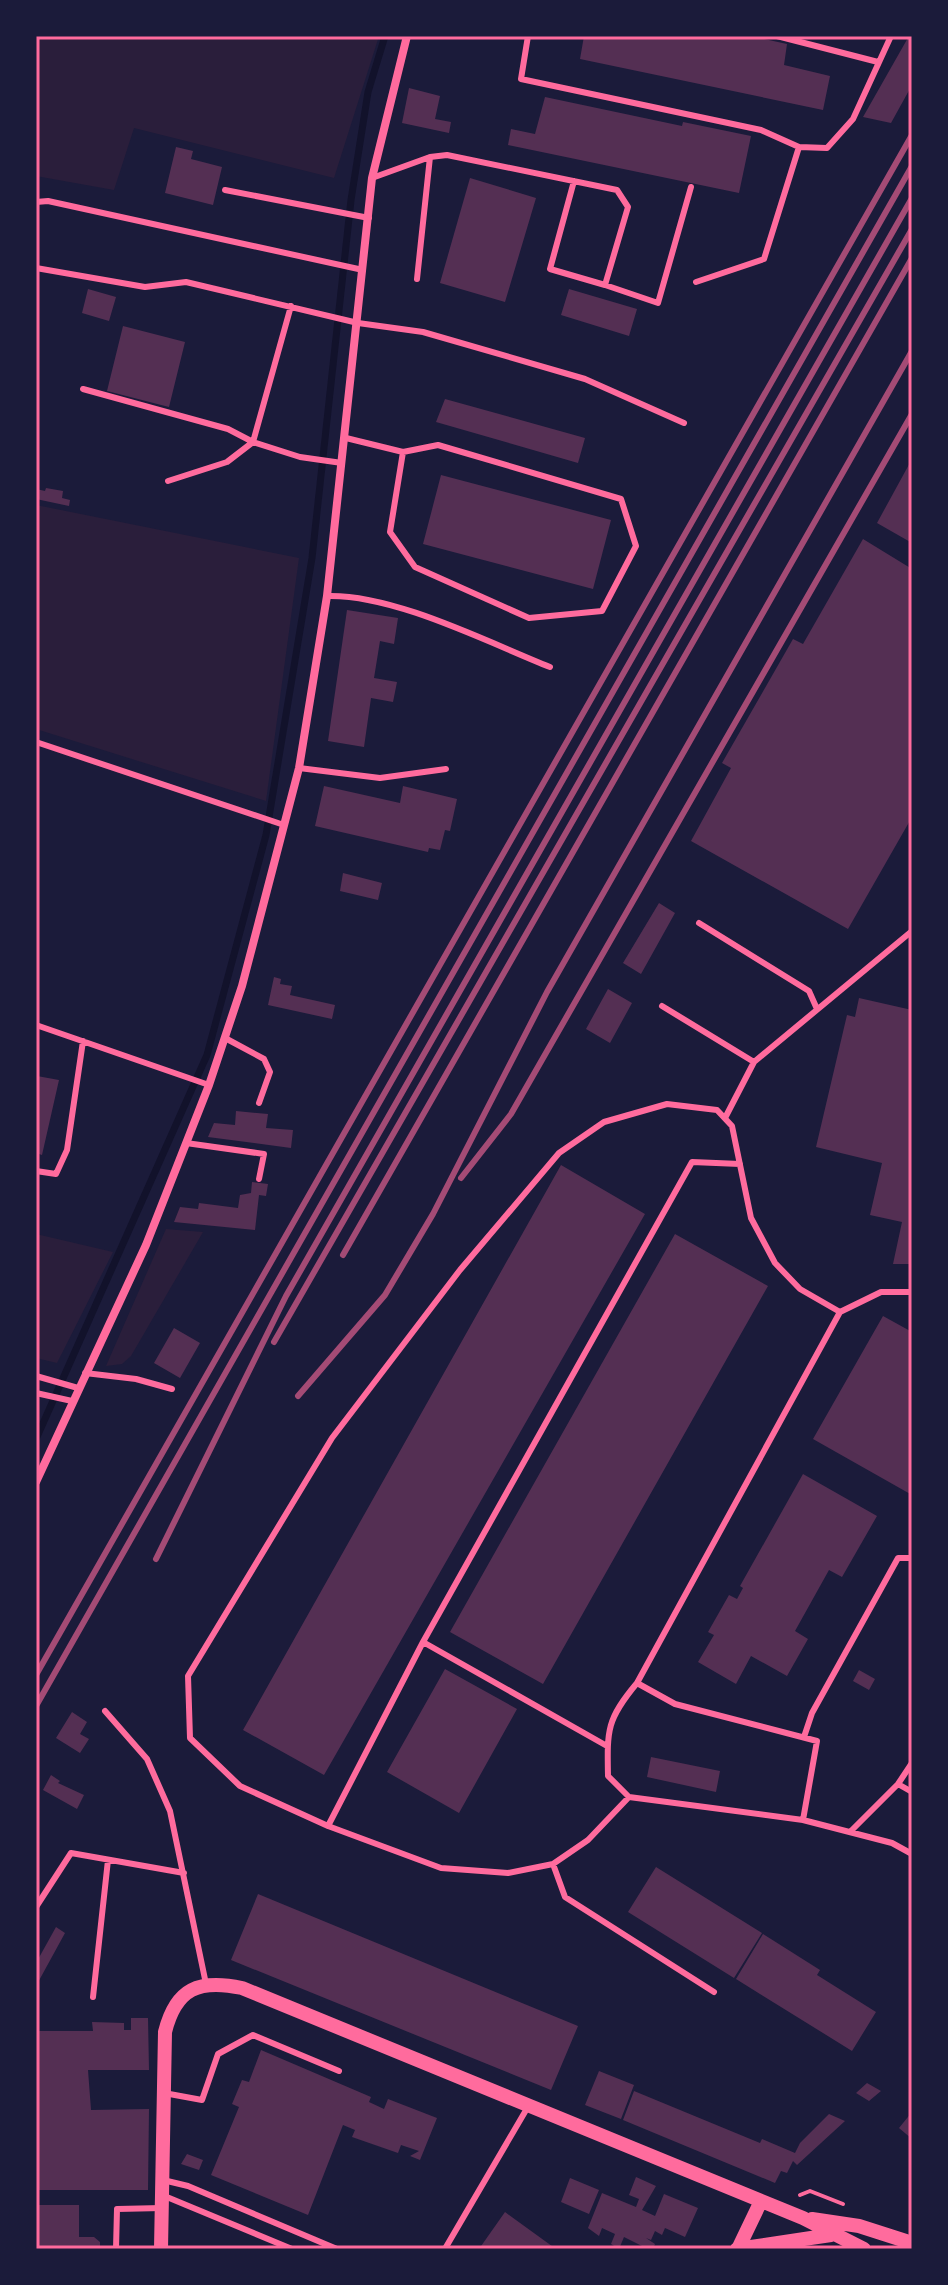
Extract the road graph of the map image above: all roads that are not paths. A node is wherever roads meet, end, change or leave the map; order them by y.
1 (407, 36) edge
2 (528, 36) edge
3 (777, 36) edge
4 (891, 36) edge
5 (878, 62) junction
6 (799, 147) junction
7 (430, 157) junction
8 (372, 178) junction
9 (574, 181) junction
10 (691, 187) dead end
11 (225, 190) dead end
12 (36, 202) edge
13 (369, 218) junction
14 (36, 268) edge
15 (363, 270) junction
16 (417, 279) dead end
17 (696, 282) dead end
18 (605, 285) junction
19 (291, 306) junction
20 (358, 323) junction
21 (83, 389) dead end
22 (684, 423) dead end
23 (346, 438) junction
24 (253, 442) junction
25 (403, 452) junction
26 (343, 463) junction
27 (168, 481) dead end
28 (327, 596) junction
29 (550, 667) dead end
30 (36, 742) edge
31 (299, 768) junction
32 (446, 769) dead end
33 (284, 825) junction
34 (699, 923) dead end
35 (912, 931) edge
36 (662, 1006) dead end
37 (817, 1009) junction
38 (36, 1025) edge
39 (225, 1038) junction
40 (83, 1041) junction
41 (754, 1062) junction
42 (209, 1085) junction
43 (259, 1103) dead end
44 (725, 1118) junction
45 (186, 1143) junction
46 (740, 1164) junction
47 (36, 1171) edge
48 (259, 1179) dead end
49 (912, 1292) edge
50 (840, 1312) junction
51 (85, 1373) junction
52 (36, 1376) edge
53 (78, 1388) junction
54 (172, 1389) dead end
55 (36, 1393) edge
56 (72, 1401) junction
57 (36, 1482) edge
58 (912, 1558) edge
59 (423, 1642) junction
60 (637, 1683) junction
61 (105, 1711) dead end
62 (804, 1737) junction
63 (607, 1746) junction
64 (912, 1763) edge
65 (898, 1784) junction
66 (912, 1792) edge
67 (629, 1797) junction
68 (803, 1820) junction
69 (328, 1826) junction
70 (850, 1832) junction
71 (912, 1854) edge
72 (108, 1860) junction
73 (553, 1864) junction
74 (184, 1873) junction
75 (36, 1907) edge
76 (206, 1984) junction
77 (714, 1992) dead end
78 (93, 1997) dead end
79 (339, 2071) dead end
80 (164, 2093) junction
81 (529, 2105) junction
82 (162, 2194) junction
83 (761, 2201) junction
84 (803, 2218) junction
85 (832, 2235) junction
86 (912, 2243) edge
87 (446, 2247) edge
88 (116, 2249) edge
89 (161, 2249) edge
90 (292, 2249) edge
91 (337, 2249) edge
92 (737, 2249) edge
93 (864, 2249) edge

1 - 8 street
2 - 6 lane
3 - 5 lane
4 - 5 lane
5 - 6 lane
6 - 17 lane
7 - 8 lane
7 - 9 lane
7 - 16 lane
8 - 13 street
9 - 18 lane
9 - 18 lane
10 - 18 lane
11 - 13 lane
12 - 15 lane
13 - 15 street
14 - 19 lane
15 - 20 street
19 - 20 lane
19 - 24 lane
20 - 22 lane
20 - 23 street
21 - 24 lane
23 - 25 lane
23 - 26 street
24 - 26 lane
24 - 27 lane
25 - 25 lane
26 - 28 street
28 - 29 lane
28 - 31 street
30 - 33 lane
31 - 32 lane
31 - 33 street
33 - 39 street
34 - 37 lane
35 - 37 lane
36 - 41 lane
37 - 41 lane
38 - 40 lane
39 - 42 street
39 - 43 lane
40 - 42 lane
40 - 47 lane
41 - 44 lane
42 - 45 street
44 - 46 lane
44 - 69 lane
45 - 48 lane
45 - 51 street
46 - 50 lane
46 - 59 lane
49 - 50 lane
50 - 60 lane
51 - 53 street
51 - 54 lane
52 - 53 lane
53 - 56 street
55 - 56 lane
56 - 57 street
58 - 62 lane
59 - 63 lane
59 - 69 lane
60 - 62 lane
60 - 63 lane
61 - 74 lane
62 - 68 lane
63 - 67 lane
64 - 65 lane
65 - 66 lane
65 - 70 lane
67 - 68 lane
67 - 73 lane
68 - 70 lane
69 - 73 lane
70 - 71 lane
72 - 74 lane
72 - 75 lane
72 - 78 lane
73 - 77 lane
74 - 76 lane
76 - 80 street
76 - 81 street
79 - 80 lane
80 - 82 street
81 - 83 street
81 - 87 lane
82 - 88 lane
82 - 89 street
82 - 90 lane
82 - 91 lane
83 - 84 street
83 - 92 street
84 - 85 street
84 - 86 street
85 - 92 street
85 - 93 street

